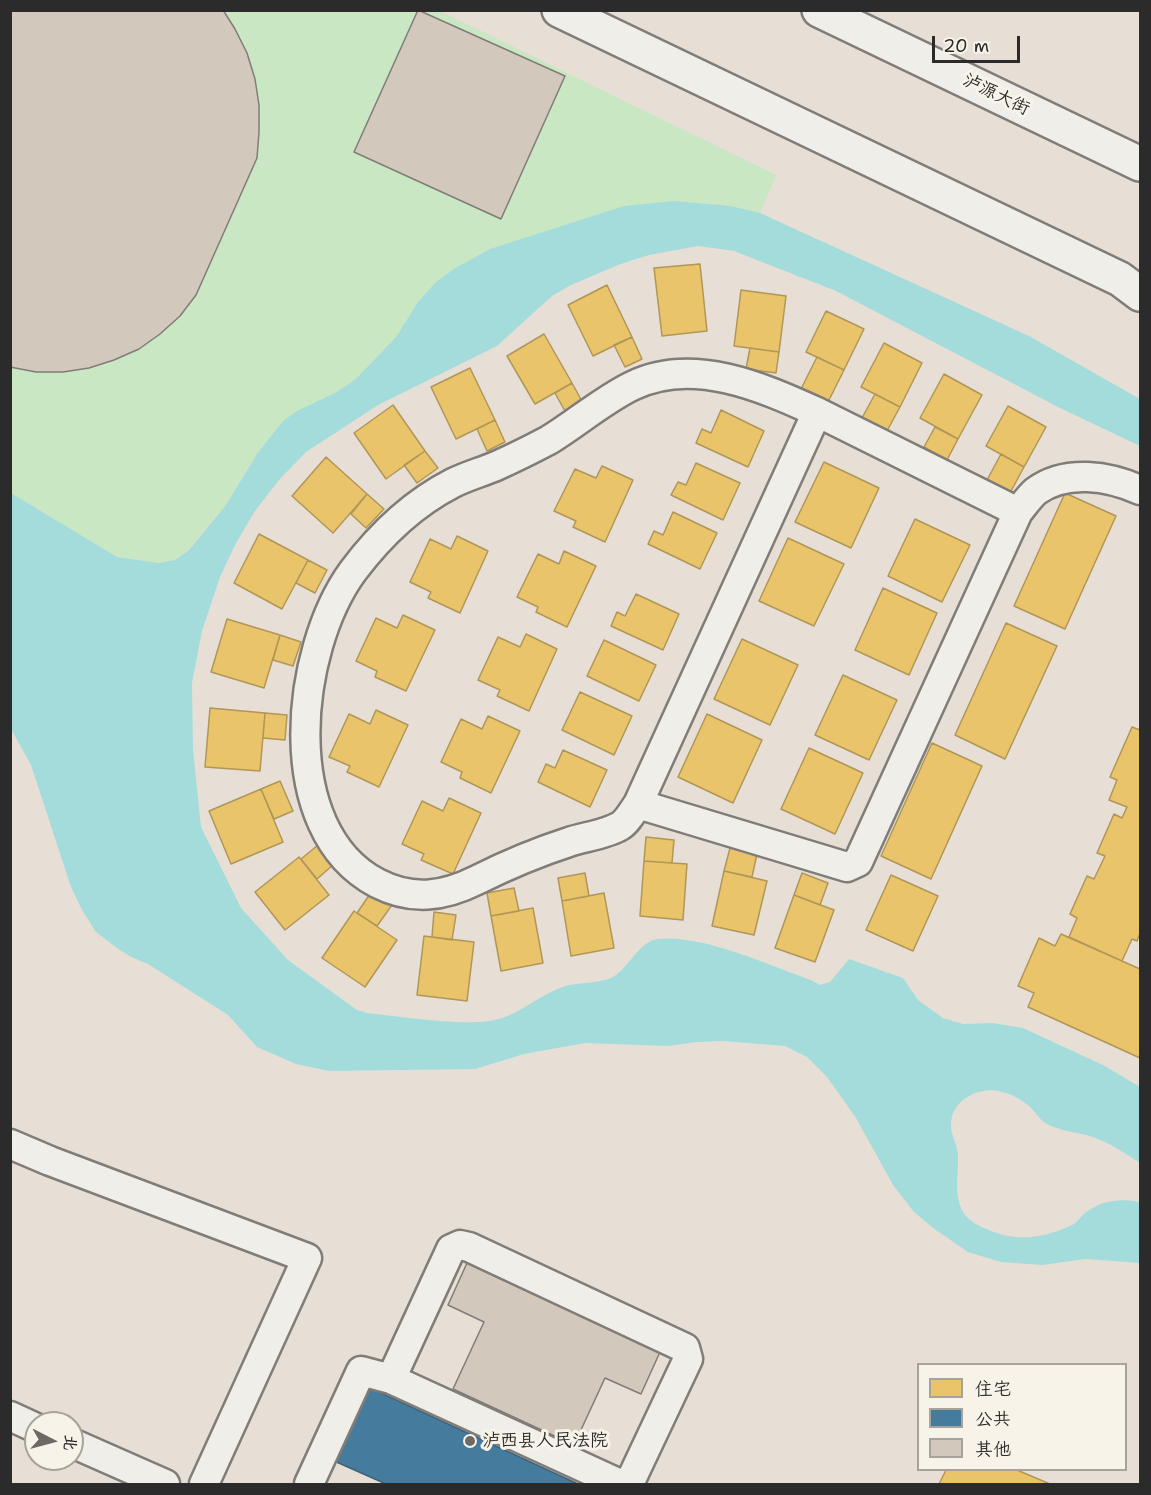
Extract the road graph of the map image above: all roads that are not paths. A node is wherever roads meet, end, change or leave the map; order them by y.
1 (559, 10) edge
2 (819, 10) edge
3 (1140, 164) edge
4 (1140, 294) edge
5 (817, 412) junction
6 (1140, 490) edge
7 (1018, 512) junction
8 (638, 804) junction
9 (10, 1144) edge
10 (391, 1379) junction
11 (10, 1416) edge
12 (24, 1422) edge
13 (84, 1448) edge
14 (165, 1485) edge
15 (204, 1485) edge
16 (309, 1485) edge
17 (620, 1485) edge
18 (629, 1485) edge

1 - 4 main road
2 - 3 main road, 泸源大街
5 - 7 lane
5 - 8 lane
5 - 8 lane
6 - 7 lane
7 - 8 lane
9 - 15 lane
10 - 16 lane
10 - 17 lane
10 - 18 lane
11 - 12 lane
13 - 14 lane

